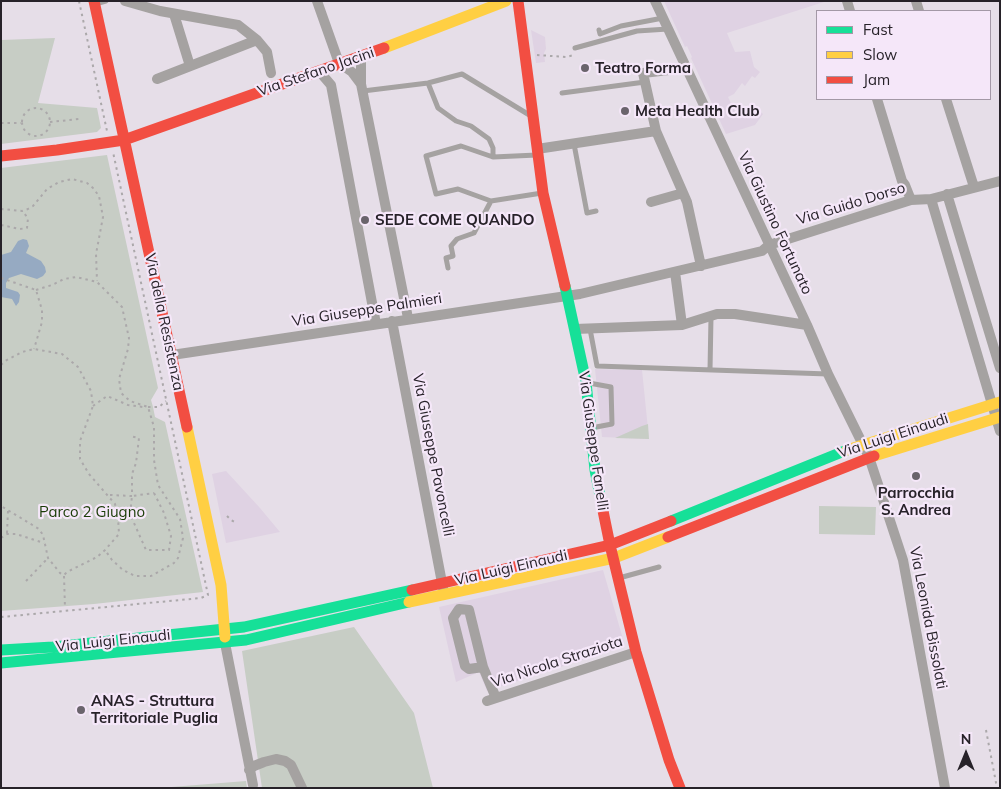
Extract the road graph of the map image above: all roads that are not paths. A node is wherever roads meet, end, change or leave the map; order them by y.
1 (106, 1) edge
2 (125, 1) edge
3 (317, 1) edge
4 (506, 1) edge
5 (518, 1) edge
6 (655, 1) edge
7 (94, 3) edge
8 (174, 14) junction
9 (663, 18) junction
10 (668, 29) junction
11 (599, 30) dead end
12 (257, 40) junction
13 (575, 48) dead end
14 (361, 56) junction
15 (339, 63) junction
16 (190, 66) junction
17 (686, 68) junction
18 (319, 71) junction
19 (271, 73) dead end
20 (644, 78) junction
21 (157, 79) dead end
22 (428, 84) junction
23 (331, 86) junction
24 (362, 88) junction
25 (562, 93) dead end
26 (877, 100) edge
27 (946, 100) edge
28 (533, 117) junction
29 (656, 131) junction
30 (124, 140) junction
31 (574, 143) junction
32 (537, 152) junction
33 (1, 156) edge
34 (493, 158) junction
35 (1000, 181) edge
36 (974, 188) junction
37 (543, 193) junction
38 (683, 193) junction
39 (947, 194) junction
40 (931, 199) junction
41 (910, 200) junction
42 (491, 201) junction
43 (651, 202) dead end
44 (596, 211) dead end
45 (769, 245) junction
46 (701, 266) junction
47 (448, 268) dead end
48 (675, 272) junction
49 (566, 294) junction
50 (711, 316) junction
51 (408, 318) junction
52 (392, 321) junction
53 (376, 324) junction
54 (807, 324) junction
55 (682, 325) junction
56 (590, 328) junction
57 (576, 329) junction
58 (172, 355) junction
59 (998, 355) edge
60 (1000, 368) edge
61 (710, 370) junction
62 (828, 374) junction
63 (586, 382) junction
64 (996, 403) edge
65 (998, 418) edge
66 (590, 428) junction
67 (1000, 431) edge
68 (863, 444) junction
69 (869, 457) junction
70 (610, 545) junction
71 (614, 558) junction
72 (659, 567) dead end
73 (618, 578) junction
74 (443, 589) junction
75 (224, 630) junction
76 (225, 643) junction
77 (1, 650) edge
78 (636, 652) junction
79 (1, 663) edge
80 (484, 667) junction
81 (249, 770) junction
82 (253, 785) dead end
83 (302, 788) edge
84 (680, 788) edge
85 (945, 788) edge

1 - 7 lane
2 - 8 street
3 - 15 street
4 - 14 main road, Via Stefano Jacini
5 - 28 main road, Via Giuseppe Fanelli
6 - 9 street, Via Giustino Fortunato
7 - 30 main road, Via della Resistenza
8 - 12 street
8 - 16 street
9 - 10 street, Via Giustino Fortunato
9 - 11 lane
10 - 13 lane
10 - 17 street, Via Giustino Fortunato
12 - 16 street
12 - 19 street
14 - 15 main road, Via Stefano Jacini
14 - 24 street
15 - 18 main road, Via Stefano Jacini
15 - 23 street
15 - 24 street
16 - 21 street
17 - 20 street
17 - 45 street, Via Giustino Fortunato
18 - 23 street
18 - 30 main road, Via Stefano Jacini
20 - 25 lane
20 - 29 street
22 - 24 lane
22 - 28 lane
22 - 34 lane
23 - 53 street
24 - 51 street
26 - 41 street
27 - 36 street
28 - 32 main road, Via Giuseppe Fanelli
29 - 31 street
29 - 38 street
30 - 33 main road, Via Stefano Jacini
30 - 58 main road, Via della Resistenza
31 - 32 street
31 - 44 lane
32 - 34 lane
32 - 37 main road, Via Giuseppe Fanelli
34 - 42 lane
35 - 36 street, Via Guido Dorso
36 - 39 street, Via Guido Dorso
37 - 42 lane
37 - 49 main road, Via Giuseppe Fanelli
38 - 43 street
38 - 46 street
39 - 40 street, Via Guido Dorso
39 - 59 street
40 - 41 street, Via Guido Dorso
40 - 64 street
41 - 45 street, Via Guido Dorso
42 - 47 lane
45 - 46 street, Via Guido Dorso
45 - 54 street, Via Giustino Fortunato
46 - 48 street, Via Guido Dorso
48 - 49 street, Via Guido Dorso
48 - 55 street
49 - 51 street, Via Giuseppe Palmieri
49 - 57 main road, Via Giuseppe Fanelli
50 - 54 street
50 - 55 street
50 - 61 lane
51 - 52 street, Via Giuseppe Palmieri
52 - 53 street, Via Giuseppe Palmieri
52 - 74 street, Via Giuseppe Pavoncelli
53 - 58 street, Via Giuseppe Palmieri
54 - 62 street, Via Giustino Fortunato
55 - 56 street
56 - 57 street
56 - 61 lane
57 - 63 main road, Via Giuseppe Fanelli
58 - 75 main road, Via della Resistenza
59 - 60 street
61 - 62 lane
62 - 68 street, Via Giustino Fortunato
63 - 66 main road, Via Giuseppe Fanelli
63 - 66 lane
64 - 65 street
64 - 68 main road, Via Luigi Einaudi
65 - 67 street
65 - 69 main road, Via Luigi Einaudi
66 - 70 main road, Via Giuseppe Fanelli
68 - 69 street, Via Giustino Fortunato
68 - 70 main road, Via Luigi Einaudi
69 - 71 main road, Via Luigi Einaudi
69 - 85 street, Via Leonida Bissolati
70 - 71 main road, Via Giuseppe Fanelli
70 - 74 main road, Via Luigi Einaudi
71 - 73 main road, Via Giuseppe Fanelli
71 - 74 main road, Via Luigi Einaudi
72 - 73 lane
73 - 78 main road, Via Giuseppe Fanelli
74 - 75 main road, Via Luigi Einaudi
74 - 76 main road, Via Luigi Einaudi
75 - 76 main road, Via della Resistenza
75 - 77 main road, Via Luigi Einaudi
76 - 79 main road, Via Luigi Einaudi
76 - 81 street
78 - 80 street, Via Nicola Straziota
78 - 84 main road, Via Giuseppe Fanelli
80 - 80 street
81 - 82 street
81 - 83 street

